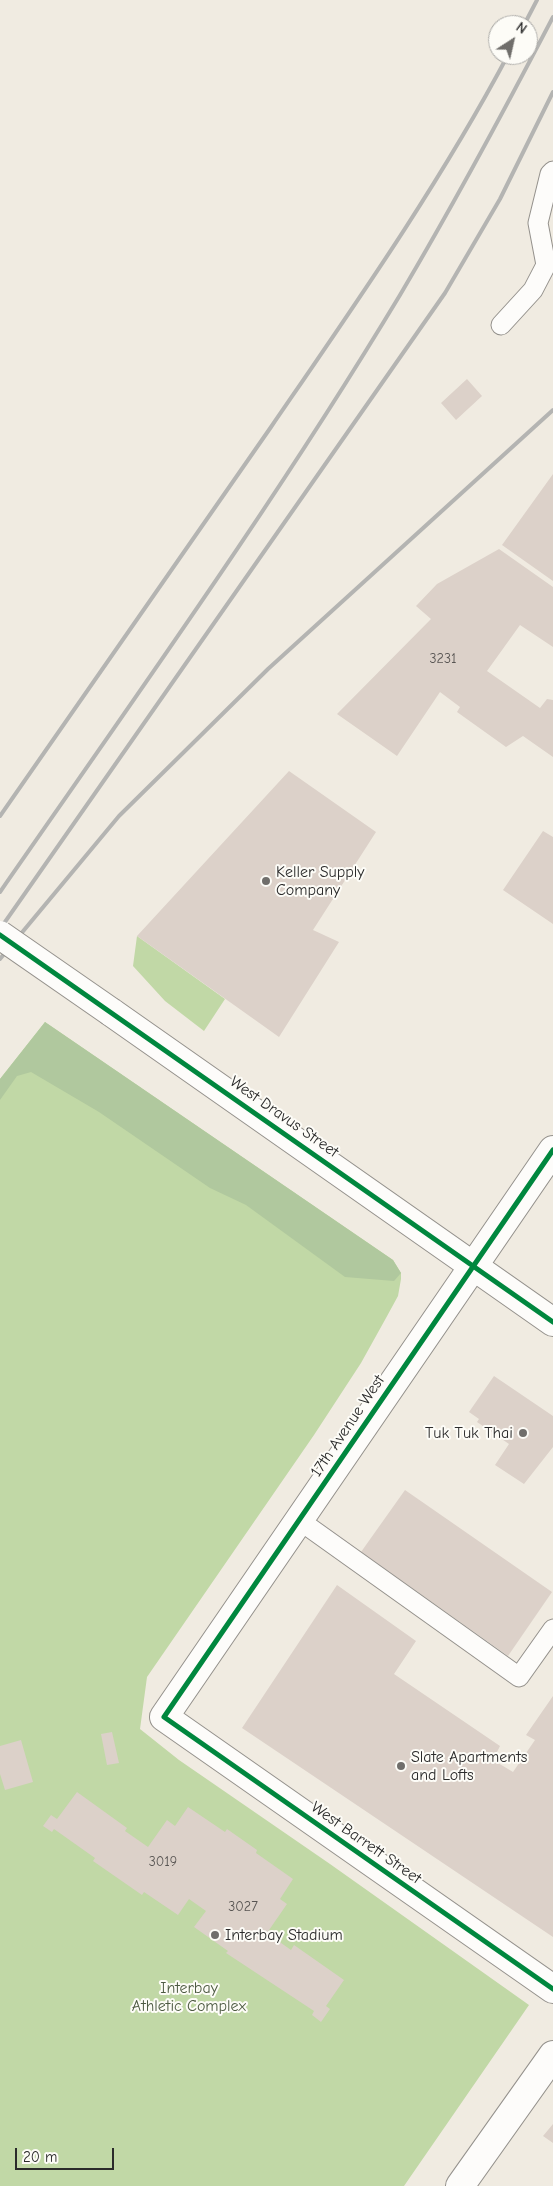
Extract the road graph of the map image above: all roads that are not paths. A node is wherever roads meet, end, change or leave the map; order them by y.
1 (553, 171) edge
2 (501, 325) dead end
3 (0, 935) edge
4 (553, 1150) edge
5 (472, 1265) junction
6 (553, 1322) edge
7 (299, 1520) junction
8 (553, 1628) edge
9 (164, 1717) joint
10 (553, 1990) edge
11 (553, 2055) edge
12 (460, 2186) edge

1 - 2 lane
3 - 5 street, West Dravus Street, bridge
4 - 5 street, 17th Avenue West
5 - 6 street, West Dravus Street
5 - 7 street, 17th Avenue West
7 - 8 lane
7 - 9 street, 17th Avenue West
9 - 10 street, West Barrett Street
11 - 12 street

